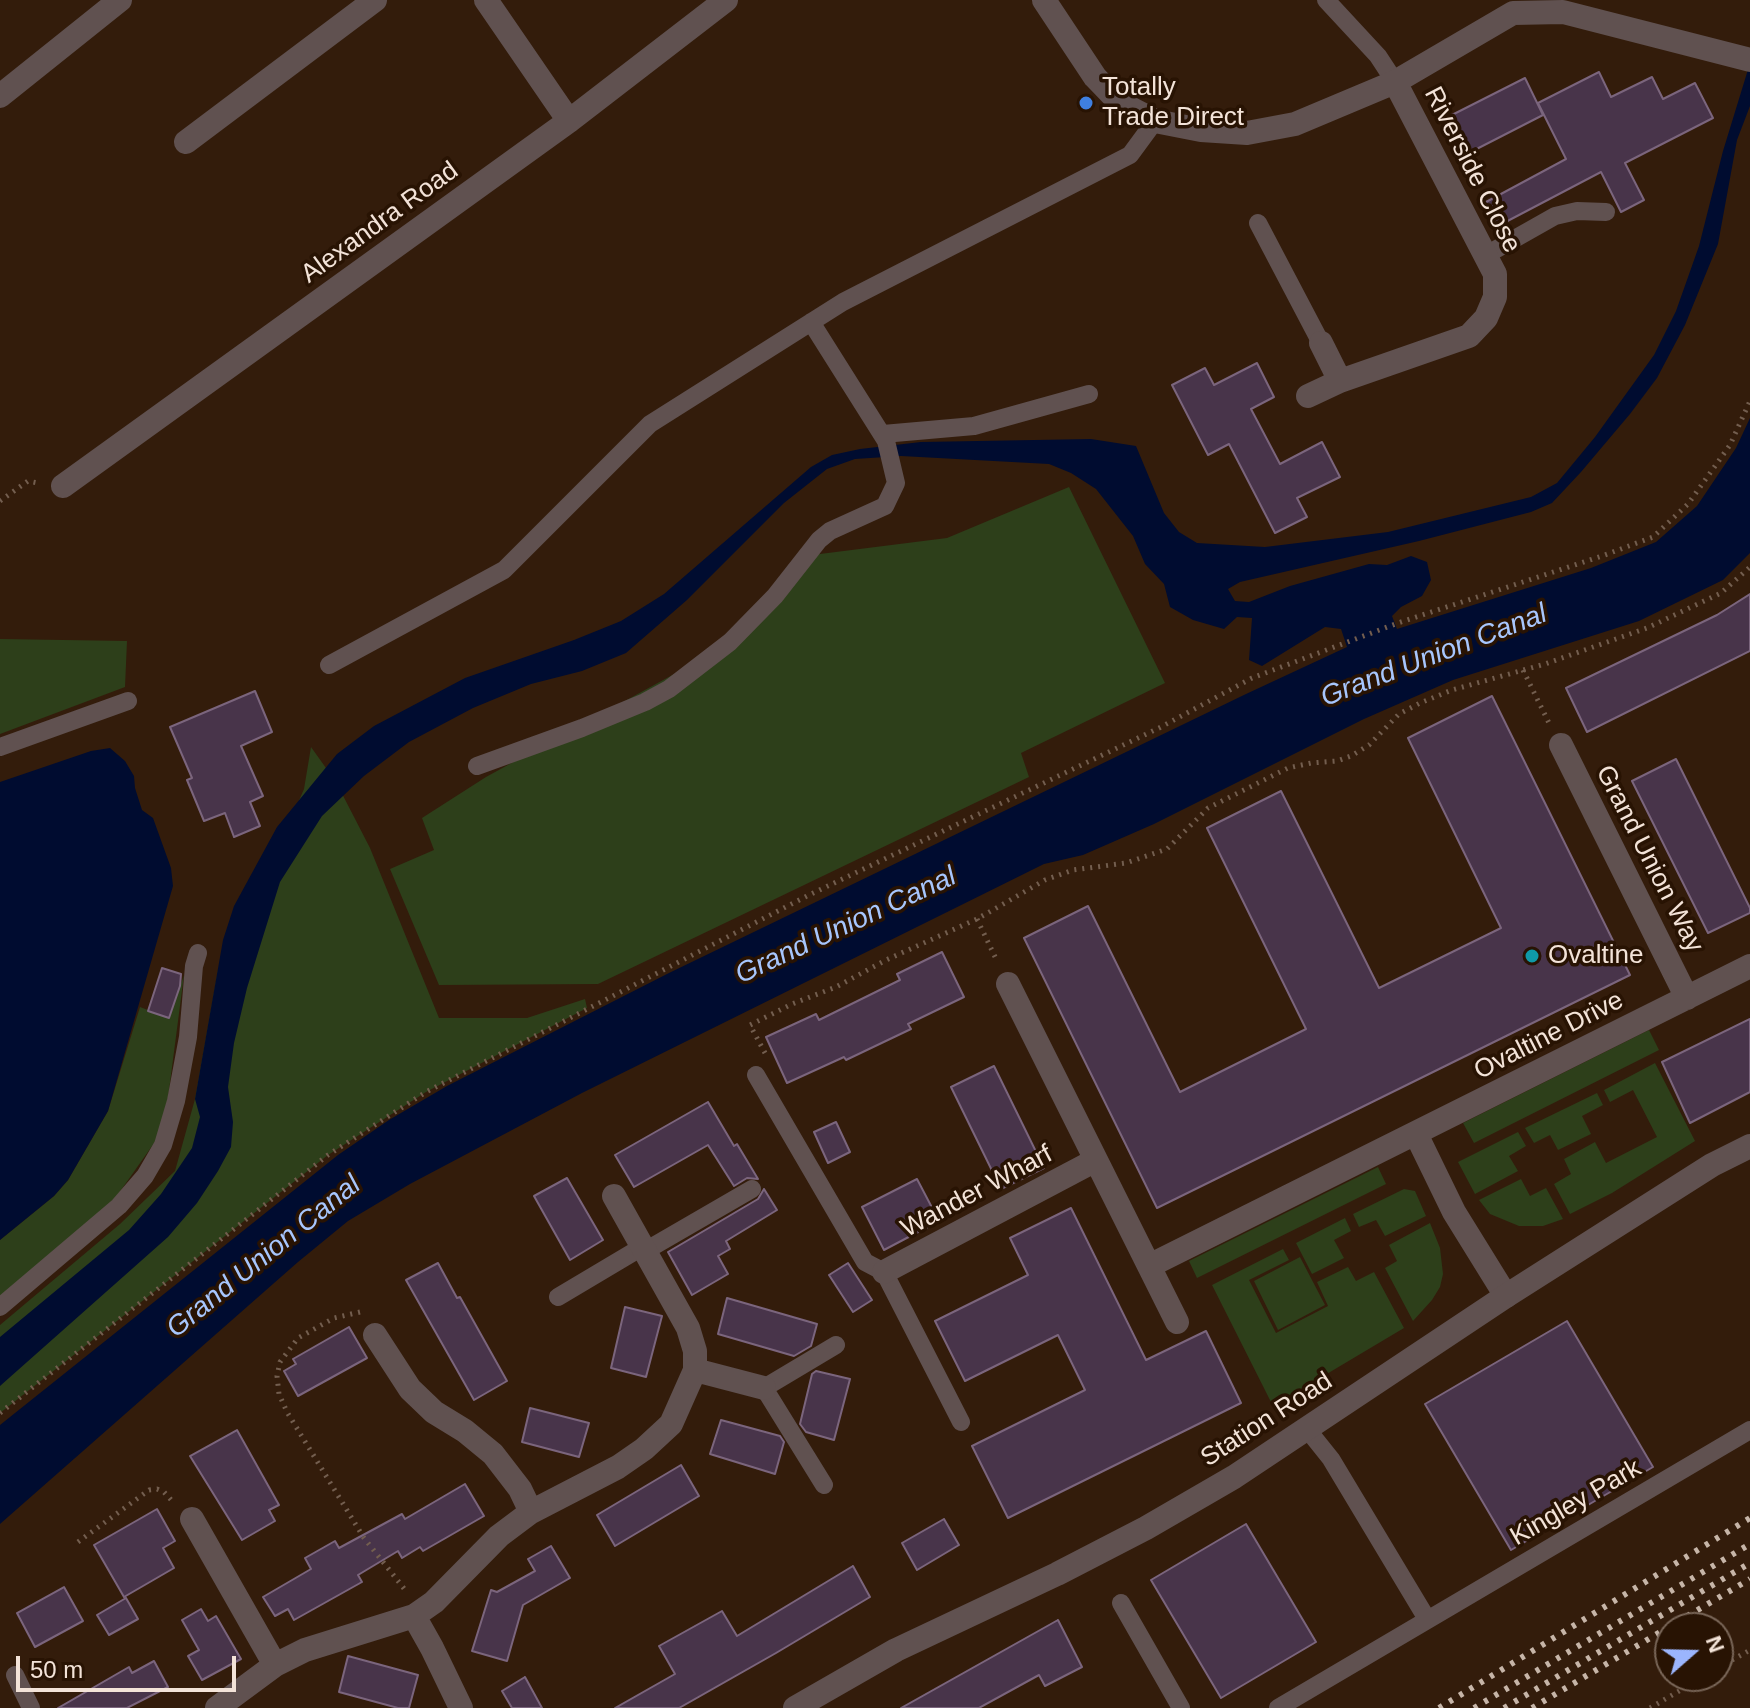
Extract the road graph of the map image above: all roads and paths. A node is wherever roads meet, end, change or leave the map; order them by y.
1 (120, 0) edge
2 (375, 0) edge
3 (486, 0) edge
4 (726, 0) edge
5 (1044, 0) edge
6 (1326, 0) edge
7 (1513, 6) edge
8 (1743, 58) edge
9 (1395, 82) junction
10 (0, 96) edge
11 (569, 121) junction
12 (1155, 121) junction
13 (186, 142) dead end
14 (1606, 212) dead end
15 (1258, 223) dead end
16 (1486, 255) junction
17 (811, 322) junction
18 (1321, 343) joint
19 (1340, 381) junction
20 (1089, 394) dead end
21 (1308, 396) dead end
22 (1750, 401) edge
23 (887, 445) junction
24 (63, 486) joint
25 (0, 501) edge
26 (1750, 567) edge
27 (329, 665) dead end
28 (1523, 670) junction
29 (128, 701) dead end
30 (1561, 745) joint
31 (0, 747) edge
32 (477, 766) dead end
33 (977, 919) junction
34 (198, 953) dead end
35 (1750, 966) edge
36 (1008, 984) joint
37 (1687, 998) junction
38 (756, 1075) joint
39 (1416, 1134) junction
40 (1750, 1146) edge
41 (1096, 1160) junction
42 (752, 1189) dead end
43 (614, 1196) dead end
44 (643, 1249) junction
45 (1149, 1266) junction
46 (884, 1272) junction
47 (1506, 1296) junction
48 (558, 1297) dead end
49 (0, 1307) edge
50 (1177, 1322) dead end
51 (375, 1335) joint
52 (836, 1345) dead end
53 (695, 1370) junction
54 (764, 1388) junction
55 (0, 1413) edge
56 (961, 1422) dead end
57 (1307, 1429) junction
58 (1750, 1430) edge
59 (824, 1485) dead end
60 (531, 1512) junction
61 (192, 1519) joint
62 (78, 1542) dead end
63 (1121, 1603) dead end
64 (416, 1614) junction
65 (1427, 1619) junction
66 (275, 1665) junction
67 (15, 1675) dead end
68 (1678, 1692) edge
69 (31, 1708) edge
70 (217, 1708) edge
71 (461, 1708) edge
72 (795, 1708) edge
73 (1181, 1708) edge
74 (1278, 1708) edge
75 (1650, 1708) edge

1 - 10 street
2 - 13 street
3 - 11 street
4 - 11 street, Alexandra Road
5 - 12 street
6 - 9 lane
7 - 8 street
7 - 9 street
9 - 12 street
9 - 16 street, Riverside Close
11 - 24 street, Alexandra Road
12 - 17 lane
14 - 16 lane
15 - 18 lane
16 - 19 street, Riverside Close
17 - 23 lane
17 - 27 lane
18 - 19 street
19 - 21 street, Riverside Close
20 - 23 lane
22 - 55 path
23 - 32 lane
24 - 25 path
26 - 28 path
28 - 30 path
28 - 33 path
29 - 31 lane
30 - 37 street, Grand Union Way
33 - 36 path
33 - 38 path
34 - 49 lane
35 - 37 street, Ovaltine Drive
36 - 41 street
37 - 39 street, Ovaltine Drive
38 - 46 lane
39 - 45 street, Ovaltine Drive
39 - 47 street
40 - 47 street, Station Road
41 - 45 street
41 - 46 street, Wander Wharf
42 - 44 lane
43 - 44 street
44 - 48 lane
44 - 53 street
45 - 50 street
46 - 56 lane
47 - 57 street, Station Road
51 - 60 street
51 - 64 path
52 - 54 lane
53 - 54 street
53 - 60 street
54 - 59 lane
57 - 65 lane
57 - 72 street, Station Road
58 - 65 lane, Kingley Park
60 - 64 street
61 - 62 path
61 - 66 street
63 - 73 lane
64 - 66 street
64 - 71 street
65 - 74 lane, Kingley Park
66 - 70 street
67 - 69 lane
68 - 75 path

